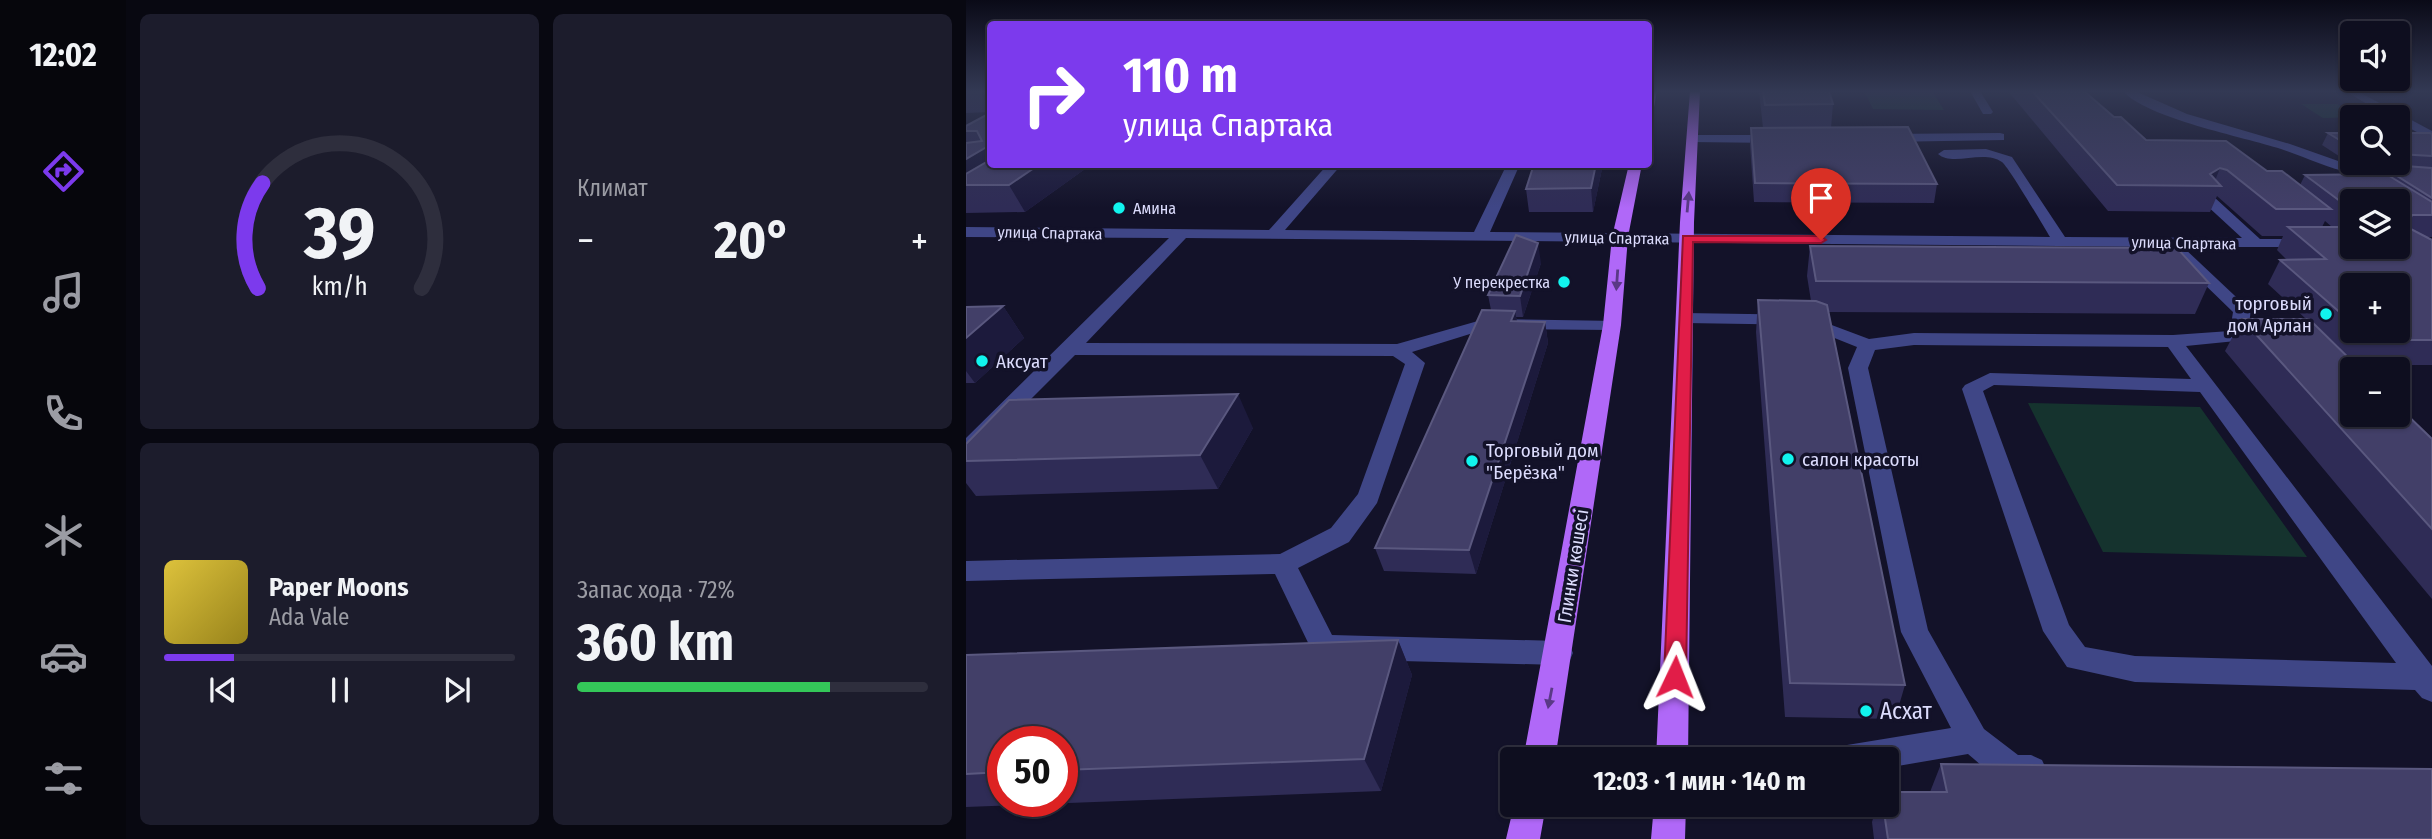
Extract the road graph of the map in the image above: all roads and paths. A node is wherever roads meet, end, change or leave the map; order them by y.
1 (1693, 130) edge
2 (2201, 130) edge
3 (2231, 130) edge
4 (2000, 137) dead end
5 (1791, 138) edge
6 (1875, 138) edge
7 (1693, 139) junction
8 (2216, 143) edge
9 (1944, 154) dead end
10 (1332, 168) edge
11 (1512, 168) edge
12 (1635, 168) edge
13 (2432, 175) edge
14 (2209, 200) edge
15 (2319, 227) edge
16 (969, 235) edge
17 (1181, 235) junction
18 (1273, 235) junction
19 (1480, 236) junction
20 (1620, 237) junction
21 (1687, 239) junction
22 (2340, 240) edge
23 (2061, 242) junction
24 (2169, 243) junction
25 (2257, 244) junction
26 (2340, 244) edge
27 (1685, 318) junction
28 (1612, 326) junction
29 (2173, 341) junction
30 (1867, 345) junction
31 (1070, 349) junction
32 (1398, 349) junction
33 (2206, 386) junction
34 (966, 451) edge
35 (1283, 564) junction
36 (966, 570) edge
37 (1559, 653) junction
38 (2427, 683) edge
39 (1973, 739) junction
40 (1541, 747) edge
41 (1672, 747) edge
42 (1899, 751) edge
43 (2055, 771) edge
44 (1528, 817) edge
45 (1669, 817) edge
46 (1524, 839) edge
47 (1668, 839) edge

1 - 7 main road
2 - 8 street
3 - 13 street
4 - 6 street
5 - 7 street
21 -> 7 main road
9 - 23 street
10 - 18 street
11 - 19 street
12 - 20 main road, Глинки көшесі
14 - 25 street
15 - 22 street
16 - 17 street, улица Спартака
17 - 18 street, улица Спартака
17 - 31 street
18 - 19 street, улица Спартака
19 - 20 street, улица Спартака
20 - 21 street, улица Спартака
20 -> 28 main road, Глинки көшесі
21 - 23 street, улица Спартака
21 - 27 main road
23 - 24 street, улица Спартака
24 - 25 street, улица Спартака
24 - 29 street
25 - 26 street, улица Спартака
27 - 30 street
27 - 41 main road
28 - 32 street
28 - 37 main road, Глинки көшесі
29 - 30 street
29 - 33 street
30 - 39 street
31 - 32 street
31 - 34 street
32 - 35 street
33 - 38 street
33 - 38 street
35 - 36 street
35 - 37 street
37 -> 40 main road, Глинки көшесі
39 - 42 street
39 - 43 street
44 - 46 main road
45 - 47 main road

